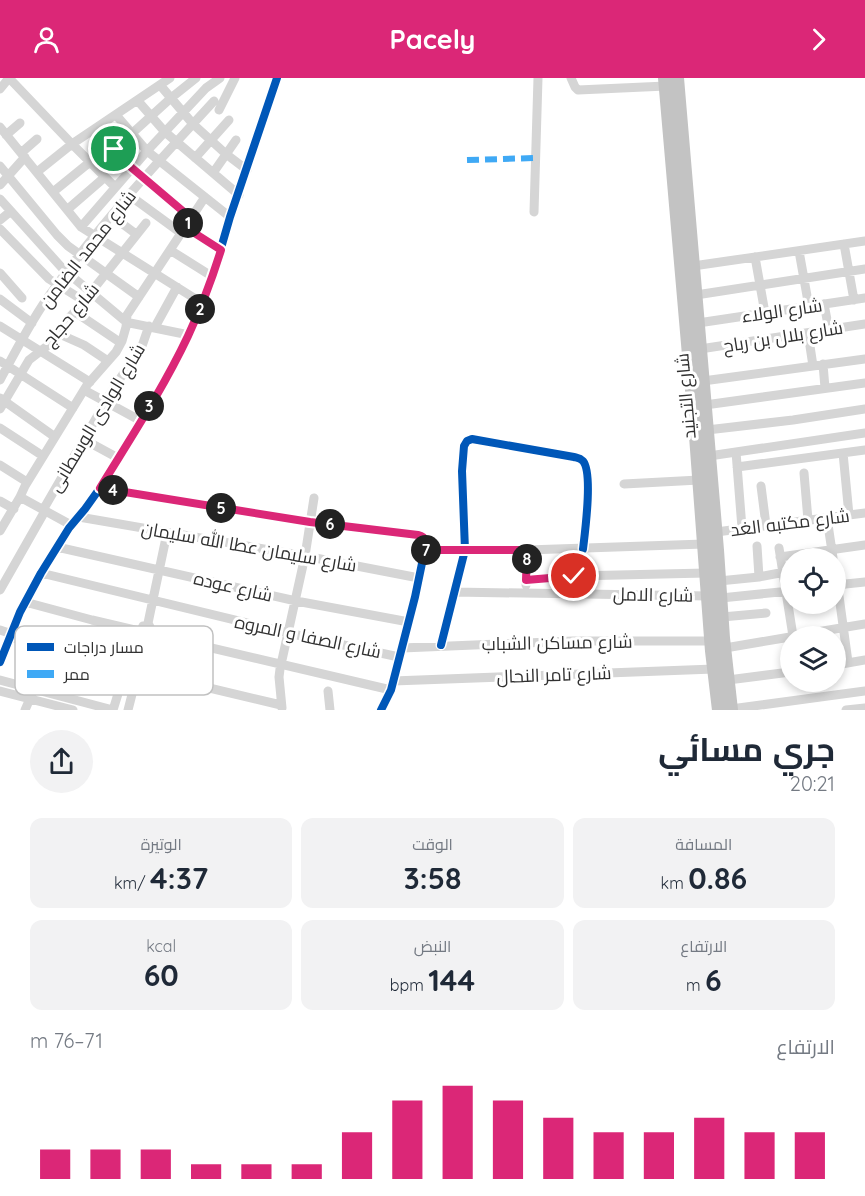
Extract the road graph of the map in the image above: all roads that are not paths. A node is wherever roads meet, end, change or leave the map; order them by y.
1 (170, 78) edge
2 (196, 78) edge
3 (219, 78) edge
4 (234, 78) edge
5 (277, 78) edge
6 (538, 78) edge
7 (571, 78) edge
8 (8, 79) edge
9 (669, 81) edge
10 (160, 82) edge
11 (0, 89) edge
12 (171, 98) junction
13 (138, 100) junction
14 (214, 101) dead end
15 (219, 110) dead end
16 (183, 112) junction
17 (116, 115) junction
18 (151, 116) junction
19 (229, 120) dead end
20 (20, 123) dead end
21 (193, 123) junction
22 (95, 129) junction
23 (3, 131) edge
24 (165, 132) junction
25 (132, 134) junction
26 (37, 139) dead end
27 (236, 140) dead end
28 (211, 141) junction
29 (177, 142) junction
30 (72, 144) junction
31 (114, 149) junction
32 (147, 151) junction
33 (226, 154) junction
34 (23, 155) junction
35 (195, 158) junction
36 (160, 161) junction
37 (92, 164) junction
38 (0, 166) edge
39 (132, 168) junction
40 (247, 170) junction
41 (37, 172) junction
42 (213, 173) junction
43 (8, 176) junction
44 (105, 177) junction
45 (144, 178) junction
46 (0, 185) edge
47 (115, 187) junction
48 (53, 192) junction
49 (129, 195) junction
50 (239, 195) junction
51 (205, 197) junction
52 (0, 199) edge
53 (68, 209) junction
54 (11, 211) junction
55 (534, 212) dead end
56 (111, 216) junction
57 (230, 217) junction
58 (191, 218) junction
59 (0, 220) edge
60 (146, 223) dead end
61 (81, 227) junction
62 (0, 229) edge
63 (183, 230) junction
64 (136, 234) junction
65 (95, 236) junction
66 (865, 241) edge
67 (844, 244) junction
68 (170, 250) junction
69 (221, 250) junction
70 (799, 250) junction
71 (122, 252) junction
72 (80, 255) junction
73 (755, 257) junction
74 (693, 266) junction
75 (865, 269) edge
76 (67, 272) junction
77 (849, 272) junction
78 (0, 273) edge
79 (105, 273) junction
80 (155, 273) junction
81 (213, 277) junction
82 (804, 278) junction
83 (57, 285) junction
84 (760, 285) junction
85 (177, 287) junction
86 (90, 293) junction
87 (696, 295) junction
88 (139, 297) junction
89 (22, 298) dead end
90 (865, 298) edge
91 (0, 299) edge
92 (854, 300) junction
93 (84, 302) junction
94 (202, 303) junction
95 (824, 304) junction
96 (809, 307) junction
97 (75, 312) junction
98 (765, 313) junction
99 (126, 321) junction
100 (32, 323) junction
101 (698, 323) junction
102 (865, 324) edge
103 (0, 326) edge
104 (152, 327) junction
105 (829, 330) junction
106 (57, 333) junction
107 (808, 333) junction
108 (189, 335) junction
109 (22, 340) junction
110 (121, 343) junction
111 (700, 349) junction
112 (40, 351) junction
113 (865, 359) edge
114 (108, 362) junction
115 (4, 364) edge
116 (823, 364) junction
117 (813, 366) junction
118 (20, 374) junction
119 (0, 380) edge
120 (703, 381) junction
121 (865, 383) edge
122 (87, 386) junction
123 (825, 388) junction
124 (105, 402) junction
125 (1, 403) edge
126 (705, 405) junction
127 (73, 408) junction
128 (865, 409) edge
129 (141, 421) junction
130 (0, 428) edge
131 (707, 430) junction
132 (865, 434) edge
133 (55, 436) junction
134 (83, 439) junction
135 (865, 450) edge
136 (736, 452) junction
137 (843, 453) junction
138 (43, 456) junction
139 (709, 456) junction
140 (118, 458) junction
141 (0, 465) edge
142 (737, 467) junction
143 (804, 473) dead end
144 (699, 480) junction
145 (27, 482) junction
146 (624, 484) dead end
147 (761, 486) dead end
148 (100, 488) junction
149 (20, 497) junction
150 (314, 498) dead end
151 (0, 501) edge
152 (14, 509) junction
153 (44, 510) junction
154 (865, 513) edge
155 (849, 515) junction
156 (79, 517) junction
157 (827, 518) junction
158 (808, 520) junction
159 (310, 522) junction
160 (71, 525) junction
161 (766, 525) junction
162 (742, 528) junction
163 (0, 531) edge
164 (166, 532) junction
165 (716, 532) junction
166 (704, 544) junction
167 (865, 545) edge
168 (757, 546) dead end
169 (57, 547) junction
170 (832, 548) edge
171 (584, 549) junction
172 (425, 550) junction
173 (465, 550) junction
174 (527, 550) junction
175 (846, 550) edge
176 (305, 556) junction
177 (159, 570) junction
178 (41, 573) junction
179 (706, 573) junction
180 (780, 573) edge
181 (759, 577) junction
182 (419, 578) junction
183 (526, 580) junction
184 (719, 581) junction
185 (865, 582) edge
186 (846, 584) edge
187 (0, 590) edge
188 (454, 592) junction
189 (780, 592) edge
190 (524, 593) junction
191 (715, 597) junction
192 (152, 601) junction
193 (296, 601) junction
194 (25, 602) junction
195 (766, 613) dead end
196 (722, 617) junction
197 (409, 622) junction
198 (865, 624) edge
199 (118, 626) edge
200 (144, 626) edge
201 (846, 627) edge
202 (0, 630) edge
203 (288, 633) junction
204 (11, 635) junction
205 (15, 636) edge
206 (780, 638) edge
207 (711, 641) junction
208 (441, 645) junction
209 (213, 648) edge
210 (724, 648) junction
211 (846, 648) edge
212 (401, 652) junction
213 (865, 660) edge
214 (0, 662) edge
215 (848, 662) joint
216 (281, 664) junction
217 (714, 669) junction
218 (780, 673) edge
219 (0, 680) edge
220 (728, 680) junction
221 (392, 685) junction
222 (15, 686) edge
223 (213, 690) edge
224 (0, 691) edge
225 (328, 691) dead end
226 (865, 691) edge
227 (15, 692) edge
228 (31, 695) edge
229 (36, 695) edge
230 (47, 695) edge
231 (118, 695) edge
232 (132, 695) edge
233 (69, 698) junction
234 (282, 707) edge
235 (865, 708) edge
236 (68, 709) edge
237 (24, 710) edge
238 (113, 710) edge
239 (128, 710) edge
240 (330, 710) edge
241 (381, 710) edge
242 (718, 710) edge
243 (731, 710) edge
244 (846, 710) edge

1 - 10 street
2 - 12 street
3 - 16 street
4 - 15 street
5 - 40 street
6 - 55 street
7 - 9 street
8 - 11 street
8 - 30 street
9 - 74 highway, شارع التجنيد
9 - 144 highway, شارع التجنيد
10 - 12 street
10 - 13 street
12 - 16 street
12 - 18 street
13 - 17 street
13 - 18 street
14 - 21 street, شارع محمد الضامن
16 - 21 street
16 - 24 street
17 - 22 street
17 - 25 street
18 - 24 street
18 - 25 street
19 - 28 street
20 - 23 street
21 - 28 street
21 - 29 street, شارع محمد الضامن
22 - 30 street
22 - 31 street
23 - 34 street
24 - 29 street
24 - 32 street
25 - 31 street
25 - 32 street
26 - 34 street
27 - 33 street
28 - 33 street
28 - 35 street
29 - 35 street
29 - 36 street, شارع محمد الضامن
30 - 37 street
30 - 41 street
31 - 37 street
31 - 39 street
32 - 36 street
32 - 39 street
33 - 40 street
33 - 42 street
34 - 41 street
34 - 43 street
35 - 42 street
36 - 45 street, شارع محمد الضامن
36 - 51 street
37 - 44 street
37 - 48 street
38 - 43 street
39 - 45 street
39 - 47 street
40 - 50 street
41 - 48 street
42 - 50 street
43 - 46 street
43 - 72 street
44 - 47 street
44 - 53 street
45 - 49 street, شارع محمد الضامن
45 - 58 street
47 - 61 street
48 - 53 street
49 - 56 street, شارع محمد الضامن
49 - 63 street
50 - 57 street
51 - 57 street
51 - 58 street
52 - 54 street
53 - 61 street
54 - 59 street
54 - 76 street
56 - 64 street
56 - 65 street, شارع محمد الضامن
57 - 69 street
58 - 63 street
60 - 64 street, شارع حجاج
61 - 65 street
62 - 83 street
63 - 68 street
63 - 69 street
64 - 71 street, شارع حجاج
65 - 71 street
65 - 72 street, شارع محمد الضامن
66 - 67 street
67 - 70 street
67 - 77 street
68 - 80 street
68 - 81 street
69 - 81 street
70 - 73 street
70 - 82 street
71 - 79 street, شارع حجاج
71 - 80 street
72 - 76 street, شارع محمد الضامن
72 - 79 street
73 - 74 street
73 - 84 street
74 - 87 highway, شارع التجنيد
75 - 77 street
76 - 83 street, شارع محمد الضامن
76 - 86 street
77 - 82 street
77 - 92 street
78 - 89 street
79 - 86 street, شارع حجاج
79 - 88 street
80 - 85 street
80 - 88 street
81 - 94 street
82 - 84 street
82 - 96 street
83 - 93 street
83 - 100 street, شارع محمد الضامن
84 - 87 street
84 - 98 street
85 - 94 street
85 - 104 street, شارع الوادى الوسطانى
86 - 93 street, شارع حجاج
86 - 99 street
87 - 101 highway, شارع التجنيد
88 - 99 street
90 - 92 street, شارع الولاء
91 - 100 street
92 - 95 street, شارع الولاء
93 - 97 street, شارع حجاج
94 - 108 street
95 - 96 street, شارع الولاء
95 - 105 street
96 - 98 street, شارع الولاء
97 - 106 street, شارع حجاج
97 - 110 street
98 - 101 street, شارع الولاء
99 - 104 street
99 - 110 street
100 - 109 street, شارع محمد الضامن
101 - 111 highway, شارع التجنيد
102 - 105 street, شارع بلال بن رباح
103 - 109 street
104 - 108 street
104 - 124 street, شارع الوادى الوسطانى
105 - 107 street, شارع بلال بن رباح
106 - 112 street, شارع حجاج
106 - 114 street
107 - 111 street, شارع بلال بن رباح
107 - 117 street
108 - 129 street
109 - 112 street
109 - 115 street, شارع محمد الضامن
110 - 114 street
111 - 120 highway, شارع التجنيد
112 - 118 street, شارع حجاج
112 - 122 street
113 - 116 street
114 - 122 street
115 - 118 street
115 - 119 street, شارع محمد الضامن
116 - 117 street
116 - 123 street
117 - 120 street
118 - 125 street, شارع حجاج
118 - 127 street
120 - 126 highway, شارع التجنيد
121 - 123 street
122 - 124 street
122 - 127 street
123 - 126 street
124 - 129 street
124 - 134 street, شارع الوادى الوسطانى
125 - 133 street
126 - 131 highway, شارع التجنيد
127 - 133 street
128 - 131 street
129 - 140 street
130 - 138 street
131 - 139 highway, شارع التجنيد
132 - 136 street
133 - 138 street
134 - 140 street
134 - 153 street, شارع الوادى الوسطانى
135 - 137 street
136 - 139 street
136 - 142 street
137 - 142 street
137 - 155 street
138 - 145 street
139 - 165 highway, شارع التجنيد
140 - 148 street
141 - 145 street
142 - 162 street
143 - 158 street
144 - 146 street
144 - 166 highway, شارع التجنيد
145 - 149 street
147 - 161 street
148 - 156 street
148 - 159 street
149 - 152 street
149 - 153 street
150 - 159 street
151 - 152 street
152 - 163 street
153 - 160 street
153 - 187 street, شارع الوادى الوسطانى
154 - 155 street, شارع مكتبه الغد
155 - 157 street, شارع مكتبه الغد
156 - 160 street
156 - 164 street, شارع سليمان عطا الله سليمان
157 - 158 street, شارع مكتبه الغد
157 - 170 street
158 - 161 street, شارع مكتبه الغد
159 - 172 street
159 - 176 street
160 - 169 street
161 - 162 street, شارع مكتبه الغد
162 - 165 street, شارع مكتبه الغد
164 - 176 street, شارع سليمان عطا الله سليمان
164 - 177 street
165 - 184 highway, شارع التجنيد
166 - 171 street
166 - 179 highway, شارع التجنيد
167 - 175 street
168 - 181 street
169 - 177 street, شارع عوده
169 - 178 street
171 - 173 street
171 - 174 street
172 - 173 street
172 - 182 street
173 - 174 street
173 - 188 street
174 - 183 street
176 - 182 street, شارع سليمان عطا الله سليمان
176 - 193 street
177 - 192 street
177 - 193 street, شارع عوده
178 - 192 street, شارع الصفا و المروه
178 - 194 street
179 - 183 street
179 - 191 highway, شارع التجنيد
180 - 181 street
181 - 184 street
182 - 197 street
183 - 190 street
184 - 191 highway, شارع التجنيد
185 - 186 street
188 - 190 street, شارع الامل
188 - 208 street
189 - 191 street, شارع الامل
190 - 191 street, شارع الامل
191 - 196 highway, شارع التجنيد
191 - 207 highway, شارع التجنيد
192 - 200 street
192 - 203 street, شارع الصفا و المروه
193 - 197 street, شارع عوده
193 - 203 street
194 - 199 street, شارع تامر النحال
194 - 204 street
195 - 196 street
196 - 210 highway, شارع التجنيد
197 - 212 street
198 - 201 street
202 - 204 street
203 - 212 street, شارع الصفا و المروه
203 - 216 street
204 - 205 street
204 - 214 street
206 - 210 street
207 - 208 street, شارع مساكن الشباب
207 - 217 highway, شارع التجنيد
208 - 212 street, شارع مساكن الشباب
209 - 216 street, شارع تامر النحال
210 - 220 highway, شارع التجنيد
211 - 215 street
212 - 221 street
213 - 215 street
216 - 221 street, شارع تامر النحال
216 - 234 street
217 - 221 street, شارع تامر النحال
217 - 242 highway, شارع التجنيد
218 - 220 street
219 - 222 street
220 - 243 highway, شارع التجنيد
221 - 241 street
223 - 234 street
224 - 227 street
225 - 240 street
226 - 243 street
228 - 237 street
229 - 236 street
230 - 233 street
231 - 238 street
232 - 239 street
233 - 236 street
233 - 238 street
235 - 244 street

